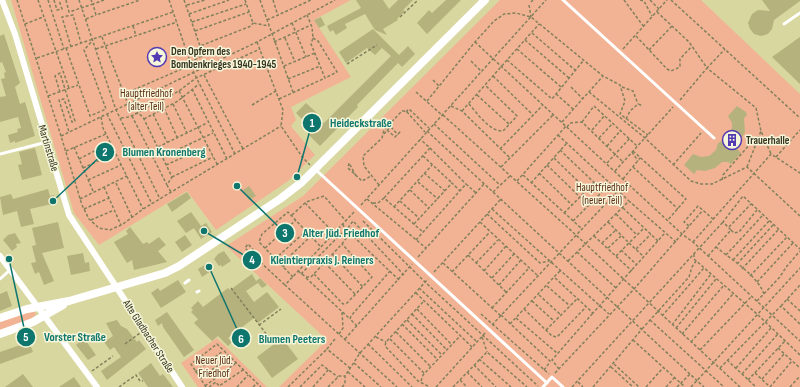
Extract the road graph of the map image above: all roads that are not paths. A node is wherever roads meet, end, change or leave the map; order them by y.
1 (2, 0) edge
2 (485, 0) edge
3 (563, 0) edge
4 (800, 13) edge
5 (784, 24) dead end
6 (714, 138) dead end
7 (47, 142) junction
8 (0, 154) edge
9 (315, 169) junction
10 (0, 256) edge
11 (11, 268) junction
12 (0, 278) edge
13 (189, 280) dead end
14 (184, 283) dead end
15 (116, 286) junction
16 (68, 301) junction
17 (39, 307) junction
18 (44, 315) junction
19 (0, 318) edge
20 (0, 334) edge
21 (547, 383) junction
22 (97, 387) edge
23 (182, 387) edge
24 (543, 387) edge
25 (563, 387) edge

1 - 7 street, Martinstraße
2 - 9 street
3 - 6 lane
4 - 5 lane
7 - 8 lane
7 - 15 street, Martinstraße
9 - 15 street
9 - 21 lane
10 - 11 street
11 - 12 lane
11 - 17 street
13 - 14 lane
15 - 16 street
15 - 23 street, Alte Gladbacher Straße
16 - 17 street
16 - 18 street
17 - 18 street
17 - 19 street
18 - 20 street
18 - 22 street
21 - 24 lane
21 - 25 lane

